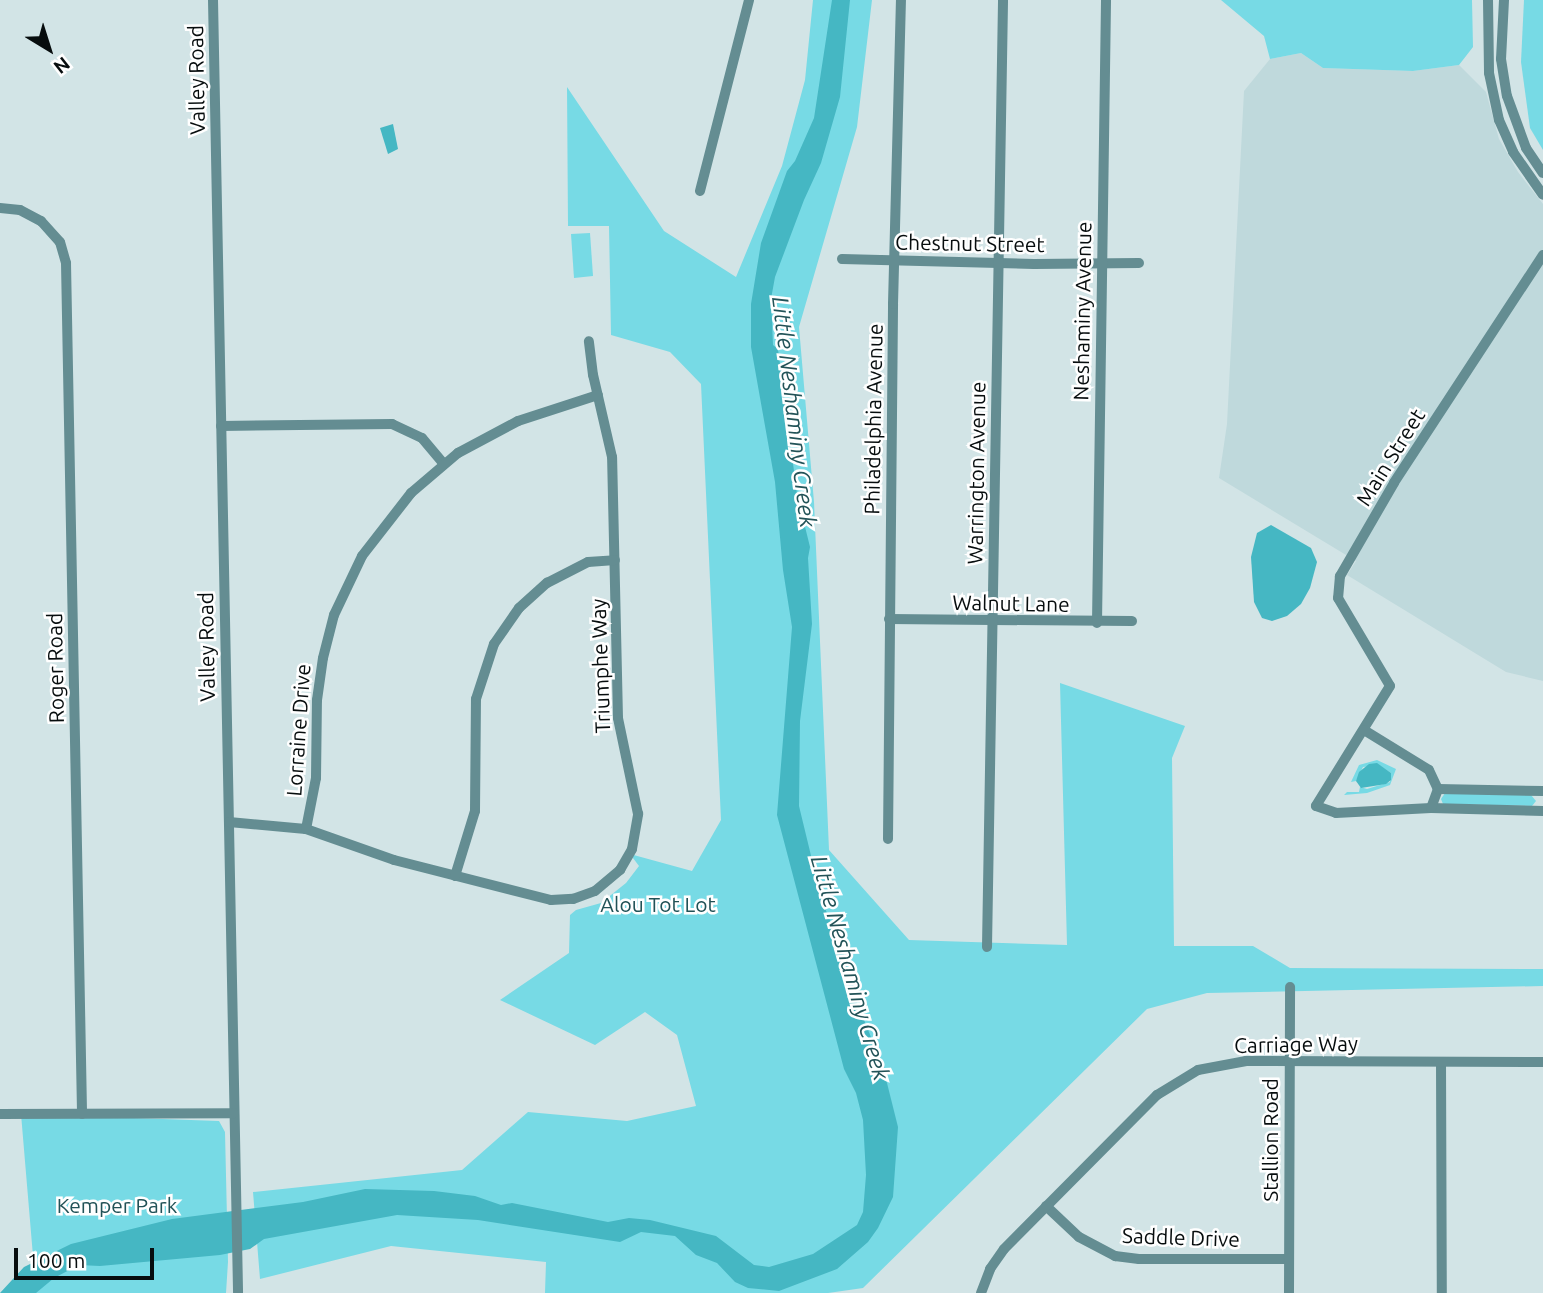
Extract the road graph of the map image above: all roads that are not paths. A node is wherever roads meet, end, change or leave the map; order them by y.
1 (214, 0) edge
2 (748, 0) edge
3 (901, 0) edge
4 (1003, 0) edge
5 (1106, 0) edge
6 (1488, 0) edge
7 (1504, 0) edge
8 (1543, 173) edge
9 (700, 191) dead end
10 (1543, 195) edge
11 (0, 208) edge
12 (1543, 255) edge
13 (842, 259) dead end
14 (895, 261) junction
15 (998, 263) junction
16 (1139, 263) dead end
17 (1102, 265) junction
18 (589, 341) dead end
19 (598, 396) junction
20 (222, 426) junction
21 (444, 464) junction
22 (615, 560) junction
23 (889, 619) junction
24 (1132, 621) dead end
25 (993, 622) junction
26 (1097, 623) junction
27 (1364, 730) junction
28 (1438, 789) junction
29 (1543, 790) edge
30 (1431, 808) junction
31 (1543, 811) edge
32 (229, 822) junction
33 (306, 829) junction
34 (888, 839) dead end
35 (455, 876) junction
36 (987, 947) dead end
37 (1290, 987) dead end
38 (1290, 1062) junction
39 (1441, 1062) junction
40 (1543, 1062) edge
41 (234, 1113) junction
42 (0, 1114) edge
43 (82, 1114) junction
44 (1046, 1206) junction
45 (1289, 1259) junction
46 (238, 1293) edge
47 (981, 1293) edge
48 (1289, 1293) edge
49 (1441, 1293) edge

1 - 20 street, Valley Road
2 - 9 street
3 - 14 street, Philadelphia Avenue
4 - 15 street, Warrington Avenue
5 - 17 street, Neshaminy Avenue
6 - 10 street
7 - 8 street
11 - 43 street, Roger Road
12 - 27 street, Main Street
13 - 14 street, Chestnut Street
14 - 15 street, Chestnut Street
14 - 23 street, Philadelphia Avenue
15 - 17 street, Chestnut Street
15 - 25 street, Warrington Avenue
16 - 17 street, Chestnut Street
17 - 26 street, Neshaminy Avenue
18 - 19 street, Triumphe Way
19 - 21 street, Lorraine Drive
19 - 22 street, Triumphe Way
20 - 21 street
20 - 32 street, Valley Road
21 - 33 street, Lorraine Drive
22 - 35 street
22 - 35 street, Triumphe Way
23 - 25 street, Walnut Lane
23 - 34 street, Philadelphia Avenue
24 - 26 street, Walnut Lane
25 - 26 street, Walnut Lane
25 - 36 street, Warrington Avenue
27 - 28 street
27 - 30 street
28 - 29 street
28 - 30 street
30 - 31 street
32 - 33 street, Triumphe Way
32 - 41 street, Valley Road
33 - 35 street, Triumphe Way
37 - 38 street, Stallion Road
38 - 39 street, Carriage Way
38 - 44 street, Carriage Way
38 - 45 street, Stallion Road
39 - 40 street, Carriage Way
39 - 49 street
41 - 43 street
41 - 46 street, Valley Road
42 - 43 street
44 - 45 street, Saddle Drive
44 - 47 street, Carriage Way
45 - 48 street, Stallion Road

